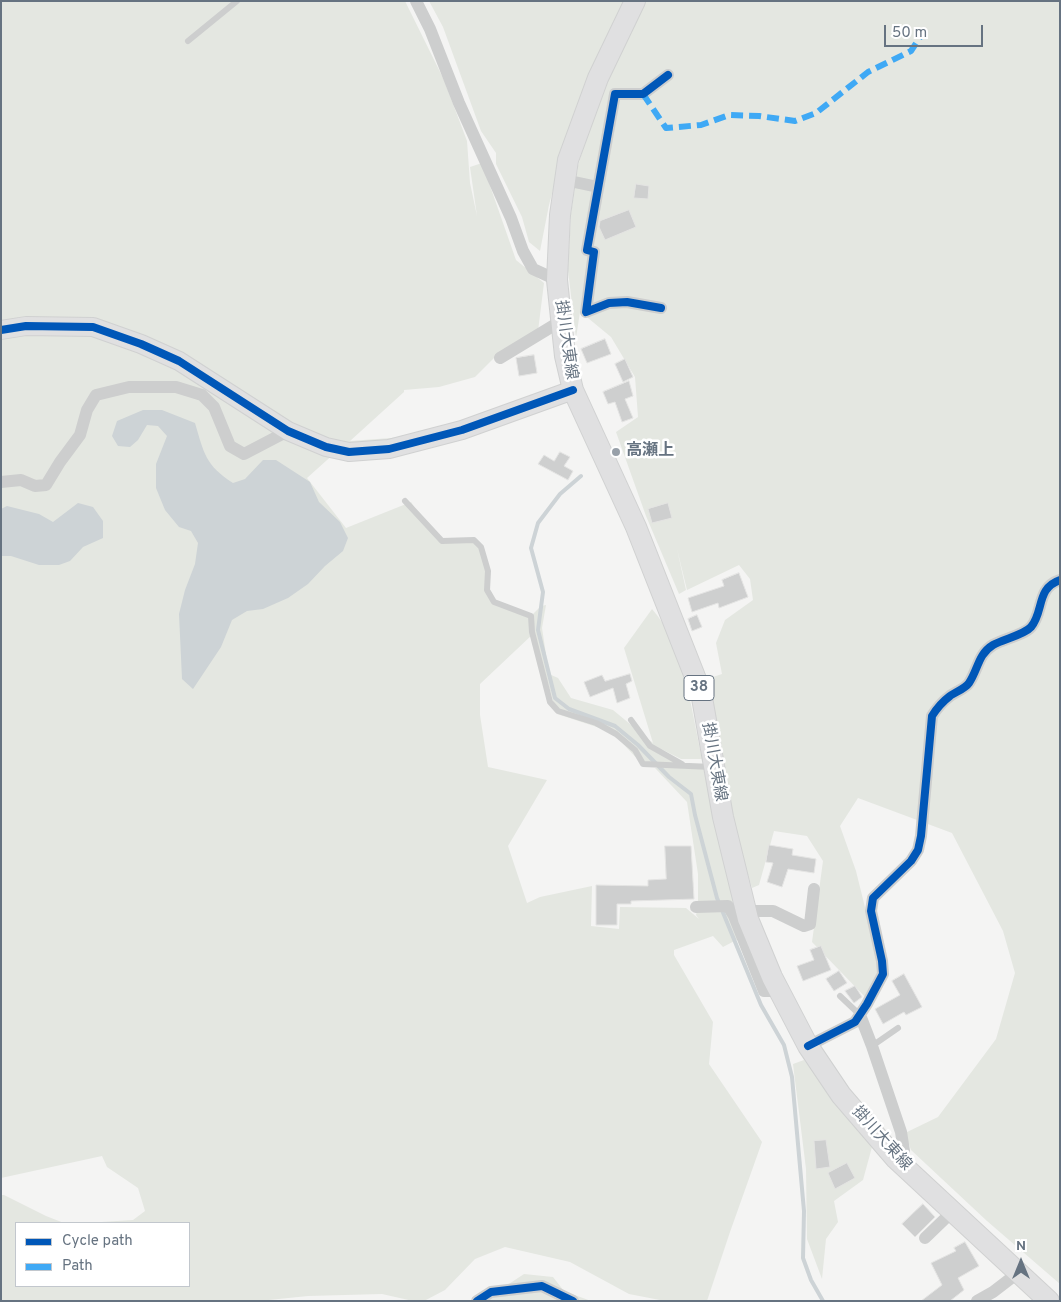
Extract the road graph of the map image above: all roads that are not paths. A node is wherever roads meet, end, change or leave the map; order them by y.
1 (237, 1) edge
2 (416, 1) edge
3 (635, 1) edge
4 (188, 41) dead end
5 (668, 75) dead end
6 (565, 180) junction
7 (598, 187) junction
8 (557, 280) junction
9 (661, 308) dead end
10 (561, 321) junction
11 (1, 330) edge
12 (500, 358) dead end
13 (573, 390) junction
14 (288, 431) junction
15 (1, 482) edge
16 (405, 501) dead end
17 (1060, 580) edge
18 (631, 720) dead end
19 (684, 766) junction
20 (714, 767) junction
21 (814, 889) dead end
22 (696, 907) dead end
23 (730, 908) junction
24 (840, 996) dead end
25 (860, 1015) junction
26 (898, 1028) dead end
27 (808, 1046) junction
28 (872, 1046) junction
29 (899, 1161) junction
30 (953, 1211) junction
31 (925, 1238) dead end
32 (1019, 1272) junction
33 (477, 1301) edge
34 (574, 1301) edge
35 (977, 1301) edge
36 (1049, 1301) edge

1 - 4 lane
2 - 8 street
3 - 6 main road, 掛川大東線 / 38
5 - 7 street
6 - 7 street
6 - 8 main road, 掛川大東線 / 38
7 - 9 street
8 - 10 main road, 掛川大東線 / 38
10 - 12 street
10 - 13 main road, 掛川大東線 / 38
11 - 14 street
13 - 14 street
13 - 20 main road, 掛川大東線 / 38
14 - 15 street
16 - 19 lane
17 - 25 street
18 - 19 lane
19 - 20 lane
20 - 23 main road, 掛川大東線 / 38
21 - 23 street
22 - 23 street
23 - 27 main road, 掛川大東線 / 38
24 - 25 lane
25 - 27 street
25 - 28 street
26 - 28 lane
27 - 29 main road, 掛川大東線 / 38
28 - 29 street
29 - 30 main road, 掛川大東線 / 38
30 - 31 street
30 - 32 main road, 掛川大東線 / 38
32 - 35 street
32 - 36 main road, 掛川大東線 / 38
33 - 34 street

